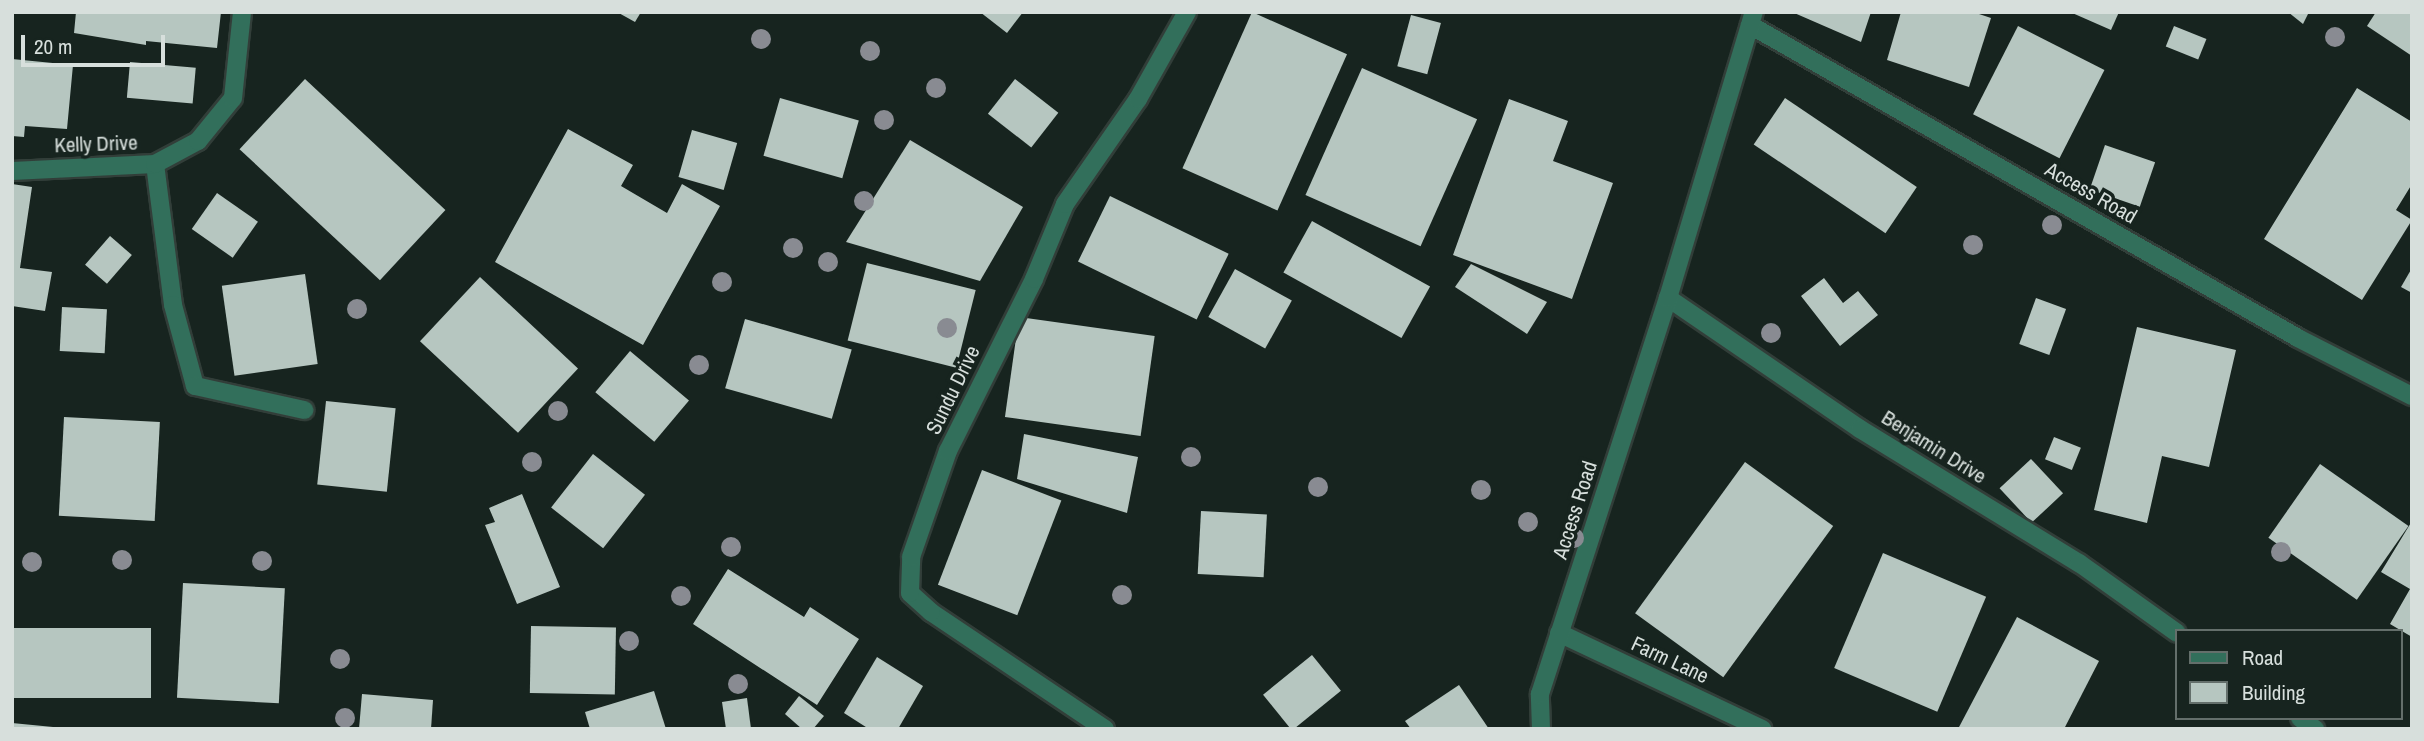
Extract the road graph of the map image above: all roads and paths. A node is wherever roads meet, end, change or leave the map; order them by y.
1 (242, 12) edge
2 (1186, 12) edge
3 (1752, 19) edge
4 (155, 164) junction
5 (12, 171) edge
6 (1668, 298) junction
7 (2412, 396) edge
8 (304, 410) dead end
9 (2176, 632) edge
10 (1559, 633) junction
11 (1105, 729) edge
12 (1541, 729) edge
13 (1762, 729) edge

1 - 4 street, Kelly Drive
2 - 11 street, Sundu Drive
3 - 6 street, Access Road
3 - 7 street, Access Road
4 - 5 street, Kelly Drive
4 - 8 street
6 - 9 street, Benjamin Drive
6 - 10 street, Access Road
10 - 12 street, Access Road
10 - 13 street, Farm Lane

